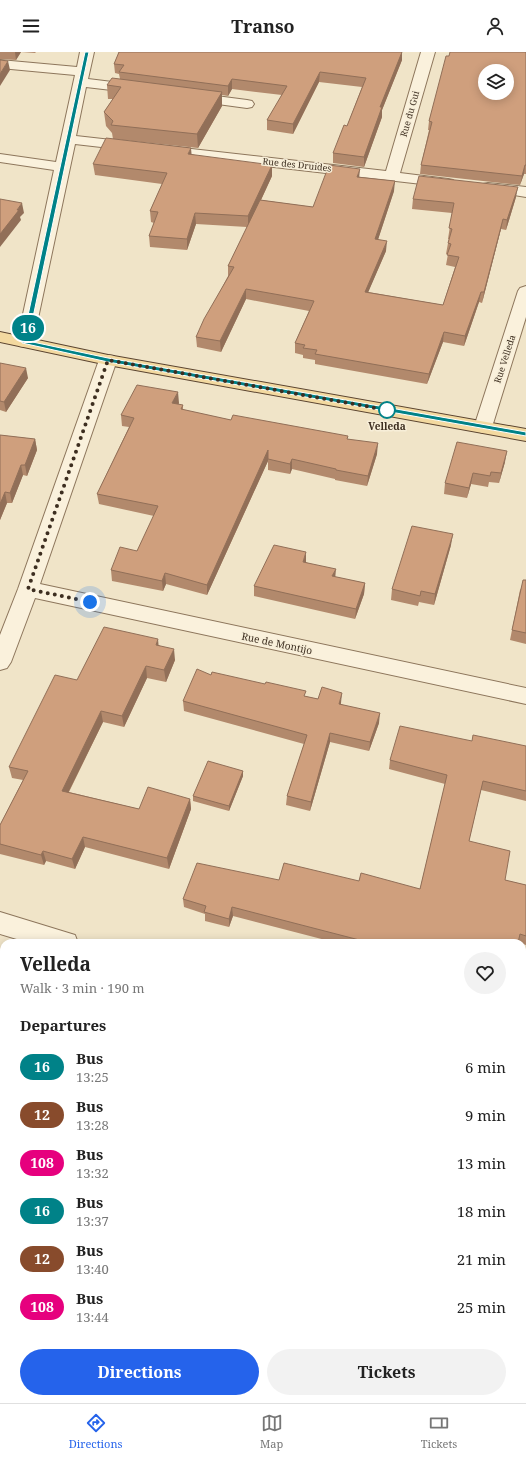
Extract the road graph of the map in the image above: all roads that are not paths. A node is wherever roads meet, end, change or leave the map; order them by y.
1 (87, 52) edge
2 (428, 52) edge
3 (0, 64) edge
4 (82, 77) junction
5 (149, 91) edge
6 (179, 95) edge
7 (247, 104) dead end
8 (68, 139) junction
9 (0, 158) edge
10 (62, 167) junction
11 (392, 176) junction
12 (526, 192) edge
13 (526, 291) edge
14 (0, 337) edge
15 (25, 342) junction
16 (108, 360) junction
17 (483, 427) junction
18 (526, 435) edge
19 (28, 589) junction
20 (0, 662) edge
21 (526, 696) edge
22 (0, 923) edge
23 (53, 939) edge

1 - 4 street
2 - 11 street, Rue du Gui
3 - 4 street
4 - 5 street
4 - 8 street
6 - 7 street
8 - 10 street
8 - 11 street, Rue des Druides
9 - 10 street
10 - 15 street
11 - 12 street, Rue des Druides
13 - 17 street, Rue Velleda
14 - 15 main road
15 - 16 main road
16 - 17 main road
16 - 19 street
17 - 18 main road
19 - 20 street
19 - 21 street, Rue de Montijo
22 - 23 street

